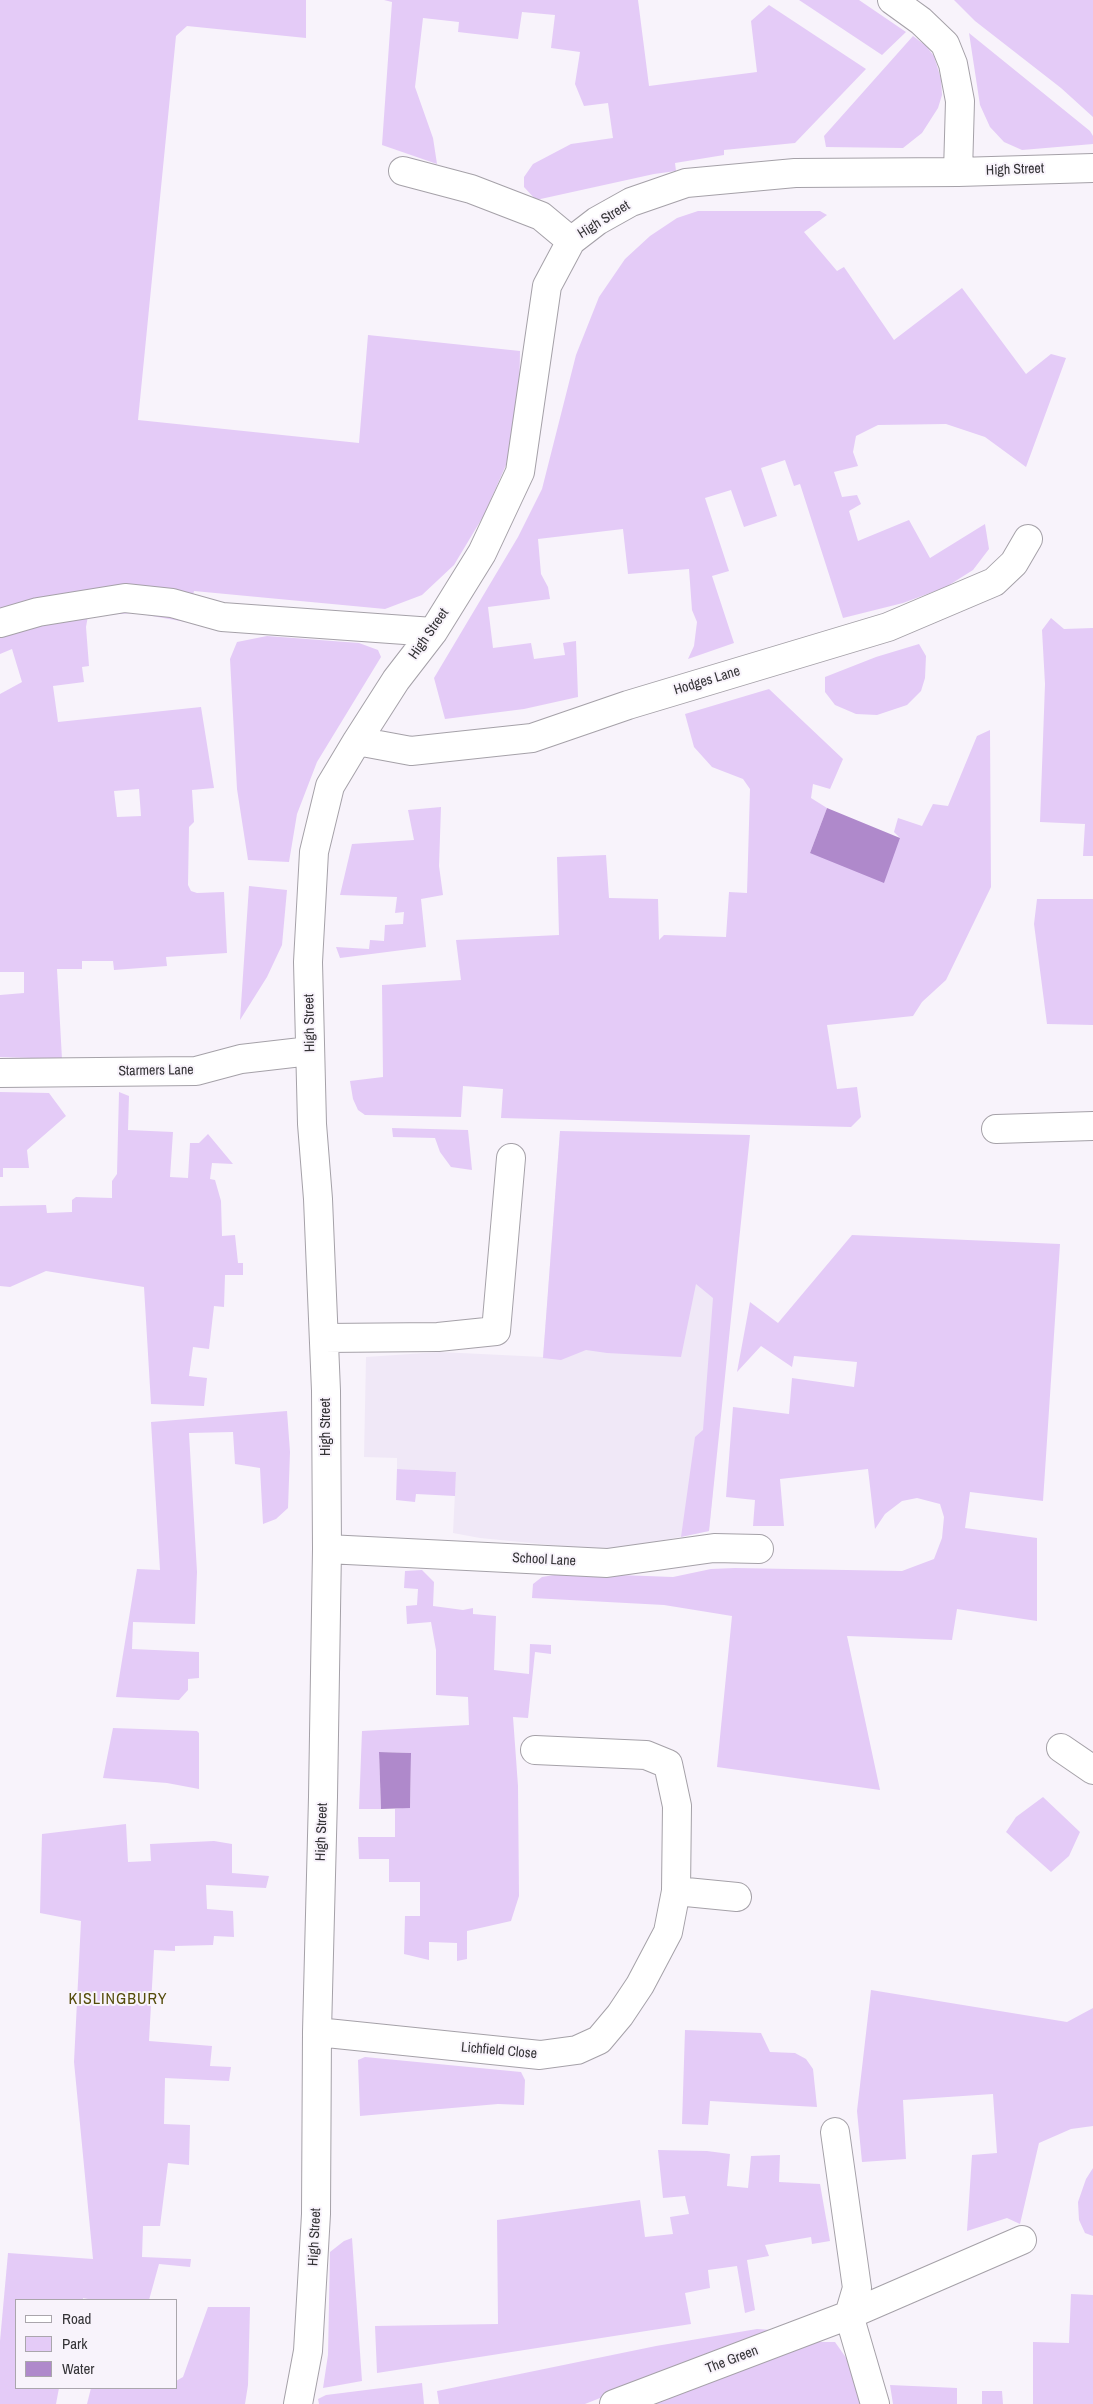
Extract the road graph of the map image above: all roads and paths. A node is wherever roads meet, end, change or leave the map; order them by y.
1 (892, 0) edge
2 (1093, 168) edge
3 (404, 170) dead end
4 (958, 172) junction
5 (571, 241) junction
6 (1028, 539) dead end
7 (0, 623) edge
8 (433, 632) junction
9 (357, 741) junction
10 (310, 1050) junction
11 (0, 1073) edge
12 (1093, 1126) edge
13 (996, 1129) dead end
14 (510, 1158) dead end
15 (324, 1338) junction
16 (327, 1549) junction
17 (759, 1549) dead end
18 (1061, 1748) dead end
19 (534, 1750) dead end
20 (1093, 1770) edge
21 (676, 1891) junction
22 (737, 1897) dead end
23 (316, 2032) junction
24 (835, 2132) dead end
25 (1022, 2240) dead end
26 (849, 2315) junction
27 (298, 2404) edge
28 (614, 2404) edge
29 (875, 2404) edge

1 - 4 street
2 - 4 street, High Street
3 - 5 street
4 - 5 street, High Street
5 - 8 street, High Street
6 - 9 street, Hodges Lane
7 - 8 street
8 - 9 street, High Street
9 - 10 street, High Street
10 - 11 street, Starmers Lane
10 - 15 street, High Street
12 - 13 street
14 - 15 street
15 - 16 street, High Street
16 - 17 street, School Lane
16 - 23 street, High Street
18 - 20 street
19 - 21 street, Lichfield Close
21 - 22 street
21 - 23 street, Lichfield Close
23 - 27 street, High Street
24 - 26 street
25 - 26 street, The Green
26 - 28 street, The Green
26 - 29 street

